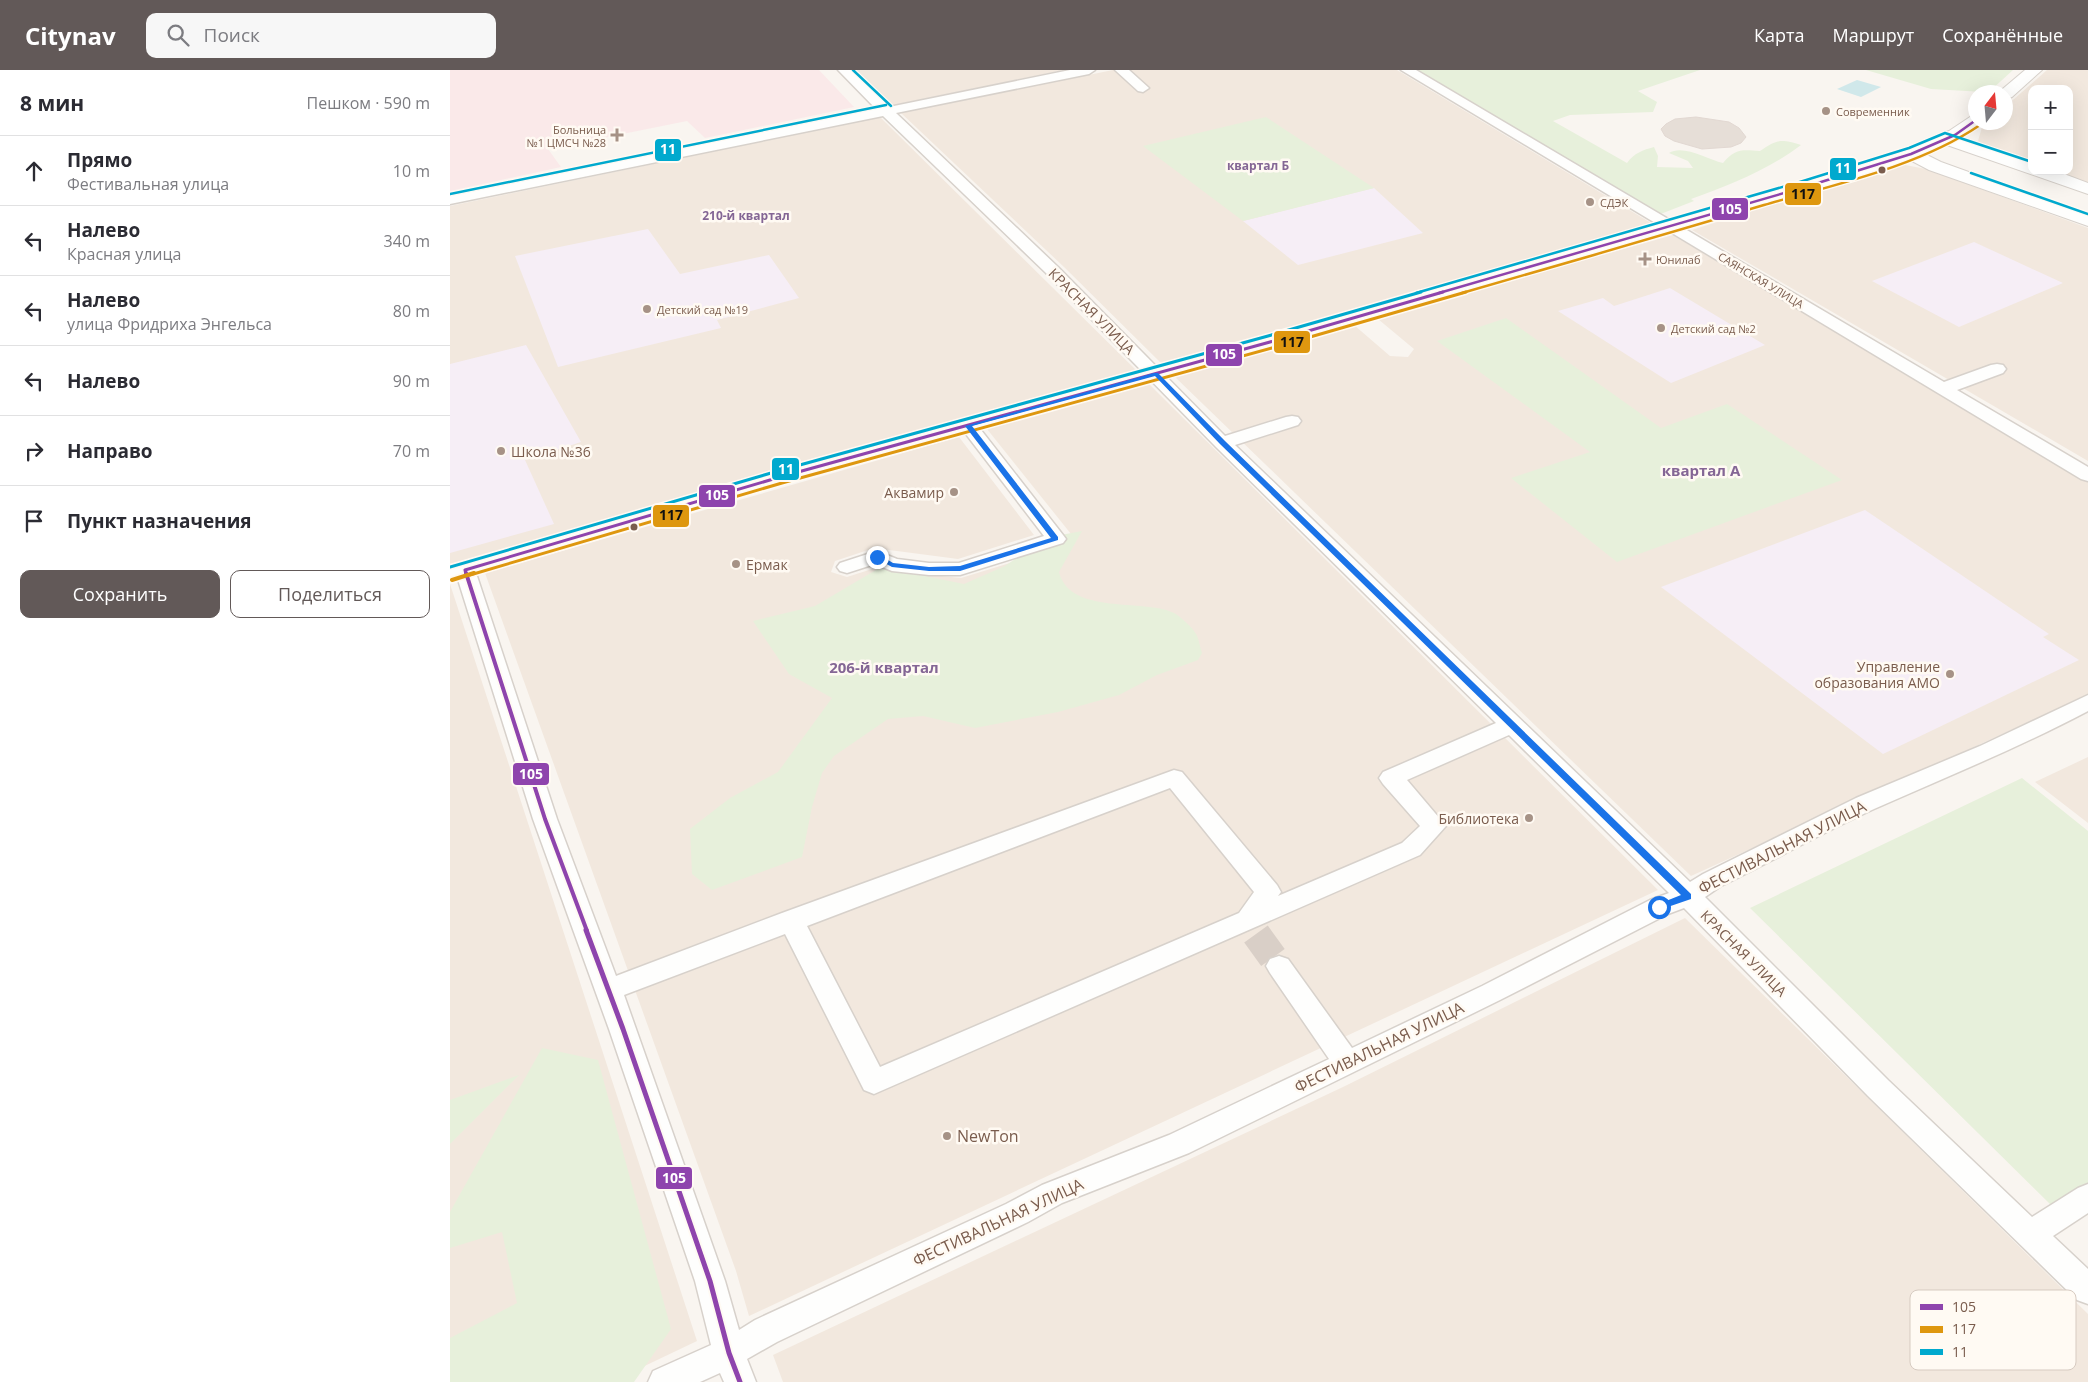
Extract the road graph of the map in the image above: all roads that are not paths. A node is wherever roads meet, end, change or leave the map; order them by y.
1 (844, 70) edge
2 (1089, 70) edge
3 (1121, 70) edge
4 (1407, 70) edge
5 (2034, 70) edge
6 (1144, 88) dead end
7 (2013, 88) edge
8 (887, 111) junction
9 (1968, 125) edge
10 (1947, 139) junction
11 (1911, 154) junction
12 (2028, 168) edge
13 (2050, 175) edge
14 (2088, 189) edge
15 (450, 200) edge
16 (2088, 221) edge
17 (1669, 225) junction
18 (1997, 369) dead end
19 (1156, 374) junction
20 (1942, 389) junction
21 (1292, 421) dead end
22 (968, 426) junction
23 (1222, 442) junction
24 (2088, 475) edge
25 (847, 567) dead end
26 (457, 572) edge
27 (2088, 702) edge
28 (1512, 725) junction
29 (1688, 896) junction
30 (791, 920) junction
31 (1252, 928) junction
32 (1279, 966) tunnel mouth
33 (608, 990) junction
34 (1347, 1063) junction
35 (2088, 1197) edge
36 (2031, 1234) junction
37 (2088, 1290) edge
38 (729, 1352) junction
39 (664, 1382) edge
40 (740, 1382) edge

1 - 8 street, КРАСНАЯ УЛИЦА
2 - 8 street
3 - 6 street
4 - 17 street, САЯНСКАЯ УЛИЦА
5 - 7 street
8 - 15 street
8 - 19 street, КРАСНАЯ УЛИЦА
9 - 10 street
10 - 11 street
10 - 12 street
11 - 16 street
11 - 17 street
13 - 14 street
17 - 19 street
17 - 20 street, САЯНСКАЯ УЛИЦА
18 - 20 street
19 - 22 street
19 - 23 street, КРАСНАЯ УЛИЦА
20 - 24 street, САЯНСКАЯ УЛИЦА
21 - 23 street
22 - 25 street
22 - 26 street
23 - 28 street, КРАСНАЯ УЛИЦА
26 - 33 street
27 - 29 street, ФЕСТИВАЛЬНАЯ УЛИЦА
28 - 29 street, КРАСНАЯ УЛИЦА
28 - 31 street
29 - 34 street, ФЕСТИВАЛЬНАЯ УЛИЦА
29 - 36 street, КРАСНАЯ УЛИЦА
30 - 31 street
30 - 31 street
30 - 33 street
32 - 34 street
33 - 38 street
34 - 38 street, ФЕСТИВАЛЬНАЯ УЛИЦА
35 - 36 street
36 - 37 street, КРАСНАЯ УЛИЦА
38 - 39 street, ФЕСТИВАЛЬНАЯ УЛИЦА
38 - 40 street

